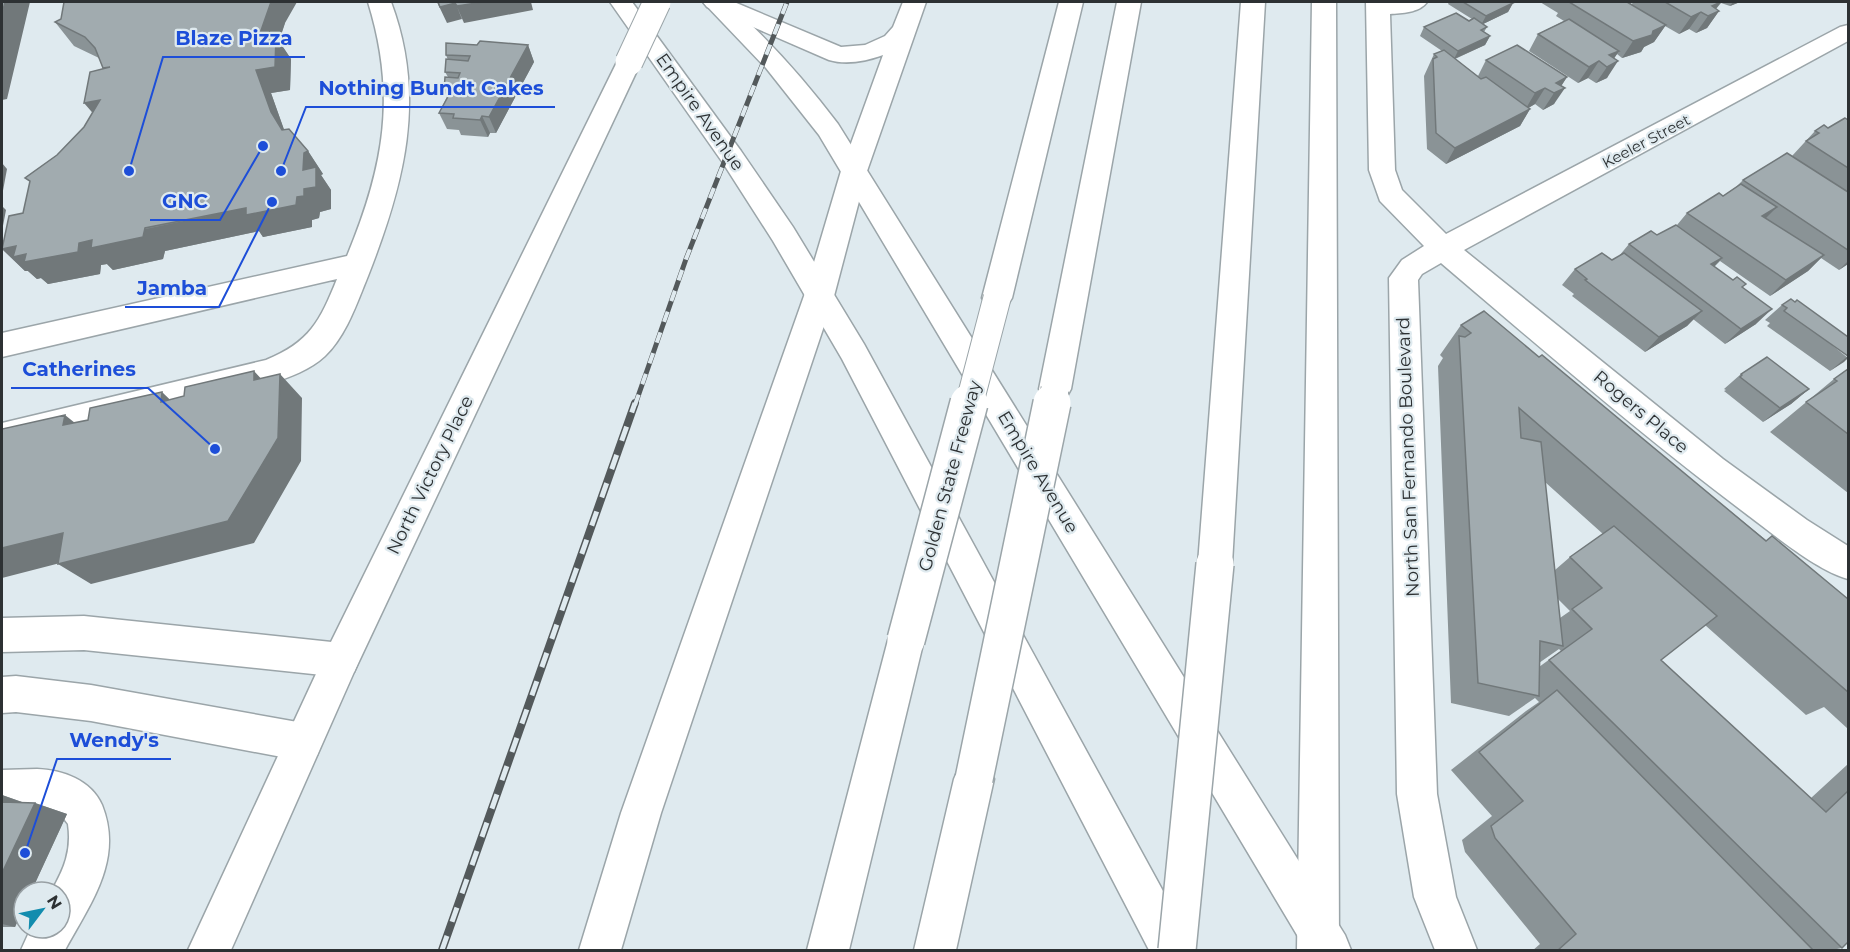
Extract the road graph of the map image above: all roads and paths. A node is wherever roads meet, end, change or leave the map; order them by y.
1 (380, 2) edge
2 (621, 2) edge
3 (657, 2) edge
4 (714, 2) edge
5 (914, 2) edge
6 (1071, 2) edge
7 (1129, 2) edge
8 (1253, 2) edge
9 (1324, 2) edge
10 (1415, 2) edge
11 (1378, 5) edge
12 (905, 28) junction
13 (1848, 32) edge
14 (854, 171) junction
15 (1443, 248) junction
16 (358, 264) junction
17 (819, 296) junction
18 (2, 345) edge
19 (2, 436) edge
20 (1848, 564) edge
21 (2, 634) edge
22 (341, 660) junction
23 (2, 695) edge
24 (303, 742) junction
25 (2, 790) edge
26 (72, 894) edge
27 (1322, 944) edge
28 (209, 951) edge
29 (600, 951) edge
30 (828, 951) edge
31 (935, 951) edge
32 (1172, 951) edge
33 (1177, 951) edge
34 (1456, 951) edge

1 - 16 main road
2 - 17 main road, Empire Avenue
3 - 22 main road, North Victory Place, bridge
4 - 12 main road
4 - 14 main road, Empire Avenue
5 - 12 main road
6 - 30 main road, Golden State Freeway, bridge
7 - 31 main road, bridge
8 - 33 main road, bridge
9 - 27 main road
10 - 11 main road
11 - 15 main road
12 - 14 main road
13 - 15 main road, Keeler Street
14 - 17 main road
14 - 27 main road, Empire Avenue
15 - 20 main road, Rogers Place
15 - 34 main road, North San Fernando Boulevard
16 - 18 main road
16 - 19 main road
17 - 29 main road
17 - 32 main road, Empire Avenue
21 - 22 main road
22 - 24 main road, North Victory Place
23 - 24 main road
24 - 28 main road, North Victory Place
25 - 26 main road

